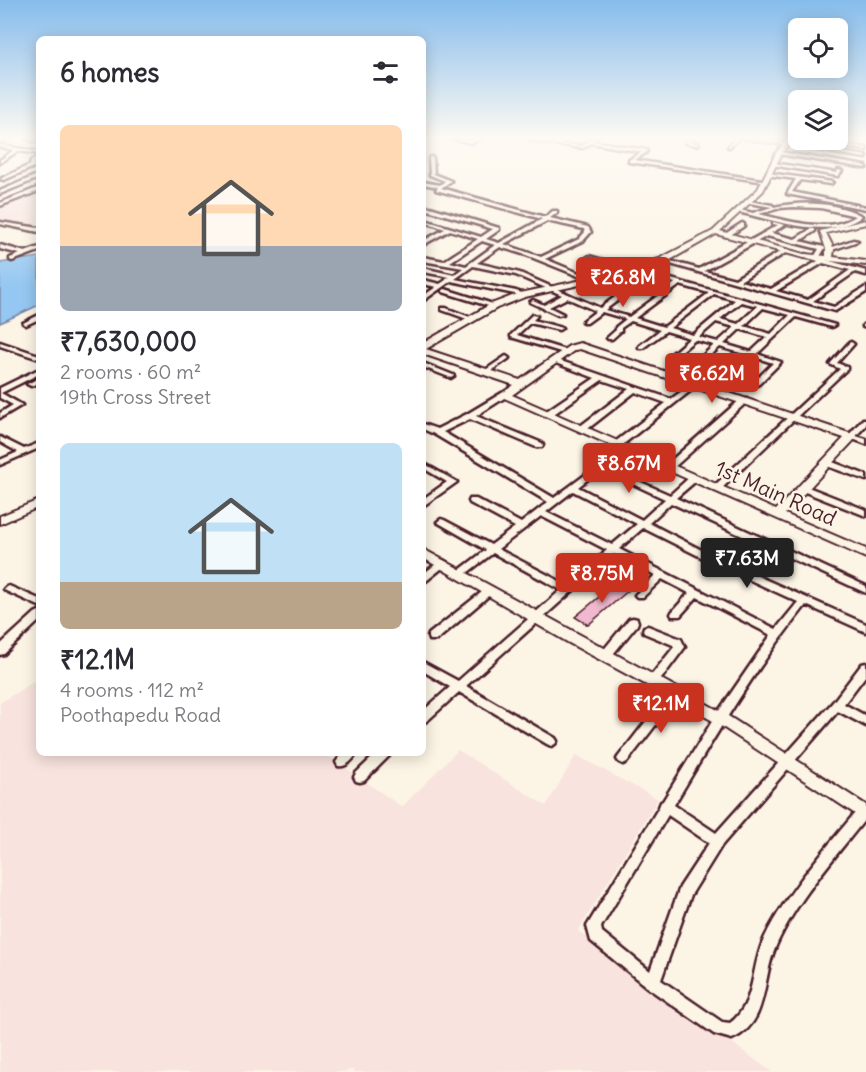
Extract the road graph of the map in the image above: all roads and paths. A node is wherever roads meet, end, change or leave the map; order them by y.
1 (439, 188) edge
2 (760, 188) edge
3 (792, 188) edge
4 (36, 190) edge
5 (789, 193) junction
6 (828, 193) dead end
7 (864, 197) dead end
8 (784, 198) dead end
9 (822, 200) junction
10 (751, 202) junction
11 (0, 205) edge
12 (816, 205) dead end
13 (774, 206) junction
14 (856, 206) junction
15 (866, 208) edge
16 (426, 209) edge
17 (740, 211) junction
18 (555, 212) dead end
19 (850, 212) dead end
20 (754, 214) junction
21 (449, 215) junction
22 (546, 219) junction
23 (430, 222) junction
24 (0, 223) edge
25 (775, 223) dead end
26 (864, 223) edge
27 (426, 224) edge
28 (742, 225) dead end
29 (450, 228) junction
30 (36, 229) edge
31 (813, 230) dead end
32 (715, 232) junction
33 (767, 234) junction
34 (727, 235) junction
35 (481, 238) junction
36 (426, 241) edge
37 (796, 241) junction
38 (855, 241) dead end
39 (752, 242) junction
40 (499, 245) junction
41 (0, 247) edge
42 (830, 249) junction
43 (36, 250) edge
44 (785, 250) junction
45 (26, 254) junction
46 (589, 258) dead end
47 (541, 259) junction
48 (822, 259) junction
49 (12, 260) dead end
50 (426, 260) edge
51 (663, 261) junction
52 (445, 263) junction
53 (866, 263) edge
54 (472, 264) junction
55 (465, 267) junction
56 (634, 269) junction
57 (854, 270) junction
58 (426, 271) edge
59 (700, 271) junction
60 (866, 273) edge
61 (647, 276) junction
62 (450, 277) junction
63 (593, 280) junction
64 (736, 281) junction
65 (426, 283) edge
66 (678, 284) junction
67 (552, 287) junction
68 (442, 288) junction
69 (866, 289) edge
70 (772, 291) junction
71 (712, 293) junction
72 (523, 295) junction
73 (567, 295) junction
74 (426, 297) edge
75 (739, 300) junction
76 (533, 302) dead end
77 (808, 302) junction
78 (494, 306) junction
79 (762, 306) junction
80 (544, 307) junction
81 (444, 309) dead end
82 (600, 310) junction
83 (560, 314) dead end
84 (794, 315) junction
85 (36, 318) edge
86 (472, 318) junction
87 (630, 319) junction
88 (716, 320) junction
89 (585, 322) dead end
90 (832, 325) dead end
91 (36, 326) edge
92 (741, 327) junction
93 (559, 328) dead end
94 (667, 329) junction
95 (772, 336) junction
96 (696, 337) junction
97 (610, 338) dead end
98 (0, 344) edge
99 (722, 344) junction
100 (851, 344) dead end
101 (426, 347) edge
102 (641, 347) dead end
103 (426, 350) edge
104 (566, 352) junction
105 (754, 354) junction
106 (36, 356) edge
107 (506, 358) dead end
108 (670, 358) dead end
109 (555, 361) junction
110 (426, 366) edge
111 (735, 370) dead end
112 (36, 372) edge
113 (486, 372) junction
114 (451, 376) dead end
115 (602, 377) junction
116 (681, 379) junction
117 (0, 380) edge
118 (36, 382) edge
119 (757, 383) dead end
120 (13, 384) junction
121 (31, 384) dead end
122 (521, 384) junction
123 (695, 384) junction
124 (634, 389) junction
125 (0, 393) edge
126 (505, 395) junction
127 (744, 401) junction
128 (671, 402) junction
129 (548, 414) junction
130 (0, 416) edge
131 (470, 416) junction
132 (794, 418) junction
133 (866, 421) edge
134 (426, 427) edge
135 (582, 429) junction
136 (437, 432) junction
137 (851, 437) junction
138 (0, 439) edge
139 (866, 442) edge
140 (618, 444) junction
141 (539, 445) dead end
142 (36, 446) edge
143 (24, 452) junction
144 (0, 463) edge
145 (827, 463) junction
146 (426, 467) edge
147 (669, 467) junction
148 (694, 478) junction
149 (866, 478) edge
150 (573, 488) junction
151 (717, 488) junction
152 (803, 488) junction
153 (669, 499) junction
154 (426, 501) edge
155 (473, 501) dead end
156 (555, 502) junction
157 (36, 504) edge
158 (540, 512) junction
159 (866, 513) edge
160 (778, 515) junction
161 (0, 520) edge
162 (441, 522) dead end
163 (639, 524) junction
164 (522, 527) junction
165 (611, 549) junction
166 (492, 550) junction
167 (426, 554) edge
168 (866, 554) edge
169 (443, 563) junction
170 (460, 574) junction
171 (662, 575) junction
172 (426, 577) edge
173 (9, 589) dead end
174 (566, 589) junction
175 (490, 590) junction
176 (866, 590) edge
177 (696, 592) junction
178 (640, 595) dead end
179 (805, 600) junction
180 (36, 602) edge
181 (676, 614) dead end
182 (536, 616) junction
183 (36, 622) edge
184 (633, 622) dead end
185 (866, 628) edge
186 (648, 630) dead end
187 (777, 634) junction
188 (433, 637) dead end
189 (0, 651) edge
190 (605, 656) junction
191 (866, 667) edge
192 (426, 668) edge
193 (654, 680) junction
194 (457, 686) junction
195 (675, 692) junction
196 (837, 705) junction
197 (426, 712) edge
198 (720, 718) junction
199 (866, 721) edge
200 (550, 741) dead end
201 (348, 756) edge
202 (382, 756) edge
203 (622, 759) dead end
204 (785, 761) junction
205 (342, 762) dead end
206 (360, 777) dead end
207 (665, 806) junction
208 (865, 811) edge
209 (717, 841) junction
210 (653, 983) junction

1 - 22 street
2 - 10 street
3 - 5 street
4 - 11 street
5 - 8 street
5 - 9 street
6 - 9 street
7 - 14 street
9 - 12 street
9 - 14 street
10 - 13 street
10 - 17 street
13 - 20 street
13 - 20 street
14 - 15 street
14 - 19 street
16 - 21 street
17 - 20 street
17 - 32 street
18 - 22 street
21 - 23 street
21 - 35 street
22 - 40 street
22 - 47 street
23 - 27 street
23 - 29 street
24 - 30 street
25 - 33 street
26 - 42 street
28 - 34 street
29 - 35 street
29 - 36 street
31 - 37 street
32 - 34 street
32 - 51 street
33 - 37 street
33 - 39 street
34 - 39 street
35 - 40 street
35 - 52 street
37 - 48 street
38 - 42 street
39 - 44 street
39 - 59 street
40 - 47 street
40 - 54 street
41 - 45 street
42 - 48 street
43 - 45 street
44 - 48 street
44 - 64 street
45 - 49 street
46 - 56 street
47 - 63 street
48 - 53 street
48 - 57 street
48 - 70 street
50 - 52 street
51 - 56 street
51 - 59 street
52 - 55 street
54 - 55 street
54 - 67 street
55 - 62 street
56 - 61 street
56 - 63 street
57 - 60 street
57 - 77 street
58 - 62 street
59 - 64 street
61 - 66 street
61 - 82 street
62 - 68 street
62 - 72 street
63 - 67 street
64 - 70 street
65 - 68 street
66 - 71 street
66 - 87 street
67 - 72 street
67 - 73 street
68 - 74 street
68 - 78 street
69 - 77 street
70 - 77 street
71 - 75 street
71 - 94 street
72 - 78 street
73 - 80 street
73 - 82 street
75 - 79 street
75 - 88 street
76 - 80 street
78 - 86 street
79 - 84 street
79 - 92 street
80 - 83 street
81 - 86 street
82 - 87 street
82 - 89 street
84 - 90 street
84 - 95 street
85 - 91 street
86 - 101 street
87 - 94 street
87 - 97 street
88 - 92 street
88 - 96 street
92 - 95 street
92 - 99 street
93 - 104 street
94 - 96 street
94 - 102 street
95 - 105 street
96 - 99 street
96 - 108 street
98 - 106 street
99 - 105 street
99 - 116 street
100 - 132 street
103 - 113 street
104 - 109 street
104 - 116 street
105 - 111 street
105 - 119 street
107 - 113 street
109 - 115 street
109 - 122 street
110 - 114 street
112 - 120 street
113 - 122 street
115 - 124 street
115 - 129 street
116 - 123 street
117 - 120 street
118 - 121 street
120 - 125 street
122 - 126 street
123 - 127 street
123 - 128 street
124 - 128 street
124 - 135 street
125 - 130 street
126 - 129 street, 1st Main Road
126 - 131 street
127 - 132 street
127 - 147 street
128 - 140 street
129 - 135 street, 1st Main Road
131 - 136 street
131 - 141 street
132 - 137 street
132 - 151 street
133 - 137 street
134 - 136 street
135 - 140 street, 1st Main Road
136 - 156 street
137 - 139 street
137 - 145 street
138 - 143 street
140 - 147 street, 1st Main Road
142 - 143 street
143 - 144 street
145 - 149 street
145 - 152 street
146 - 154 street
147 - 148 street, 1st Main Road
148 - 151 street, 1st Main Road
148 - 153 street
150 - 153 street
150 - 156 street
150 - 163 street
151 - 160 street, 1st Main Road
152 - 159 street
152 - 160 street
153 - 163 street
153 - 176 street
155 - 164 street
156 - 158 street
157 - 161 street
158 - 164 street
158 - 165 street
160 - 168 street, 1st Main Road
162 - 166 street
163 - 165 street
163 - 179 street
164 - 166 street
165 - 171 street
165 - 174 street
166 - 170 street
166 - 174 street
167 - 169 street
169 - 170 street
169 - 172 street
170 - 175 street
171 - 177 street
171 - 178 street
173 - 180 street
174 - 182 street
175 - 182 street
175 - 188 street
177 - 181 street
177 - 187 street
179 - 185 street
179 - 187 street
182 - 190 street
182 - 194 street
183 - 189 street
184 - 190 street
186 - 193 street
187 - 198 street
190 - 193 street
191 - 196 street
192 - 194 street
193 - 195 street
194 - 197 street
194 - 200 street
195 - 198 street
195 - 203 street
196 - 199 street
196 - 204 street
198 - 204 street
198 - 207 street
201 - 205 street
202 - 206 street
204 - 208 street
204 - 209 street
207 - 209 street
207 - 210 street
208 - 210 street
209 - 210 street

